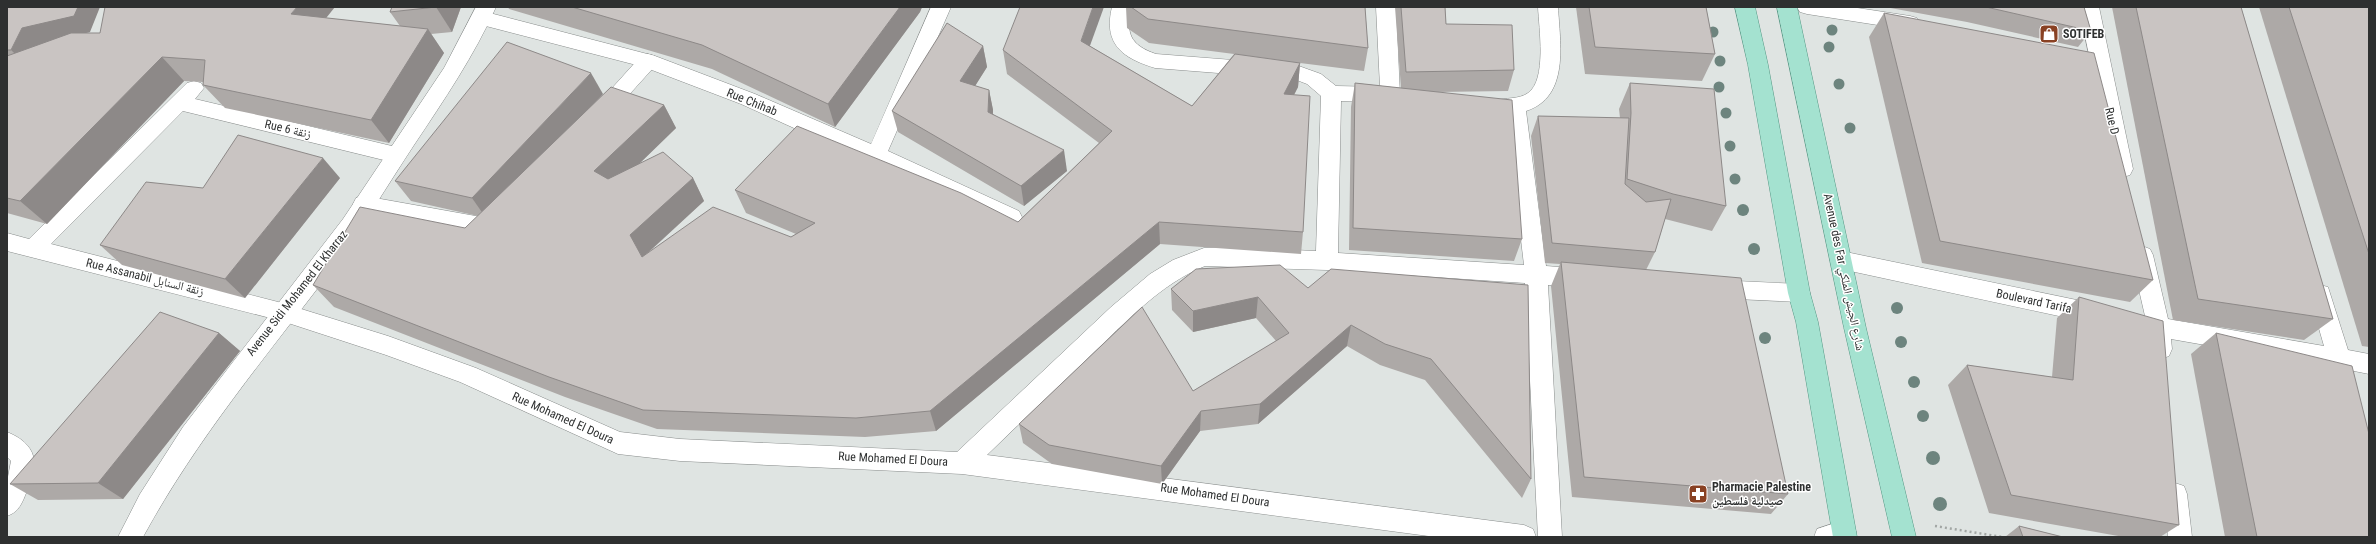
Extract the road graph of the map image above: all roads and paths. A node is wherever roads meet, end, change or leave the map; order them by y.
1 (941, 7) edge
2 (1122, 7) edge
3 (1386, 7) edge
4 (1548, 7) edge
5 (1745, 7) edge
6 (1787, 7) edge
7 (1807, 7) edge
8 (2089, 7) edge
9 (484, 12) edge
10 (1925, 26) edge
11 (648, 61) junction
12 (194, 88) dead end
13 (1331, 93) junction
14 (180, 104) junction
15 (1484, 104) edge
16 (1515, 107) junction
17 (591, 125) edge
18 (396, 155) junction
19 (876, 155) junction
20 (2128, 190) edge
21 (364, 204) junction
22 (513, 212) edge
23 (1011, 217) edge
24 (2138, 236) edge
25 (7, 242) edge
26 (32, 249) junction
27 (1842, 260) junction
28 (1328, 261) junction
29 (1536, 274) junction
30 (2314, 277) edge
31 (1605, 280) edge
32 (1697, 287) edge
33 (1799, 293) junction
34 (282, 312) junction
35 (2159, 327) junction
36 (2340, 360) junction
37 (2369, 364) edge
38 (2163, 374) edge
39 (2349, 396) edge
40 (7, 443) edge
41 (962, 463) junction
42 (2174, 475) edge
43 (7, 506) edge
44 (1902, 529) edge
45 (1838, 535) edge
46 (130, 537) edge
47 (1524, 537) edge
48 (1550, 537) edge
49 (2002, 537) edge
50 (2180, 537) edge

1 - 19 street
2 - 13 street
3 - 13 street
4 - 16 street
5 - 33 main road
6 - 27 main road, Avenue des Far شارع الجيش الملكي
7 - 10 street
8 - 20 street, Rue D
9 - 11 street, Rue Chihab
9 - 18 street, Avenue Sidi Mohamed El Kharraz
11 - 17 street
11 - 19 street, Rue Chihab
12 - 14 street
13 - 28 street
14 - 18 street, Rue 6 زنقة
14 - 26 street
15 - 16 street
16 - 29 street
18 - 21 street, Avenue Sidi Mohamed El Kharraz
19 - 23 street, Rue Chihab
21 - 22 street
21 - 34 street, Avenue Sidi Mohamed El Kharraz
24 - 35 street
25 - 26 street, Rue Assanabil زنقة السنابل
26 - 34 street, Rue Assanabil زنقة السنابل
27 - 35 street, Boulevard Tarifa
27 - 44 main road, Avenue des Far شارع الجيش الملكي
28 - 29 street
28 - 41 street
29 - 31 street
29 - 48 street
30 - 36 street
32 - 33 street
33 - 45 main road
34 - 41 street, Rue Mohamed El Doura
34 - 46 street, Avenue Sidi Mohamed El Kharraz
35 - 36 street, Boulevard Tarifa
35 - 38 street
36 - 37 street, Boulevard Tarifa
36 - 39 street
40 - 43 street
41 - 47 street, Rue Mohamed El Doura
42 - 50 street
44 - 49 path

